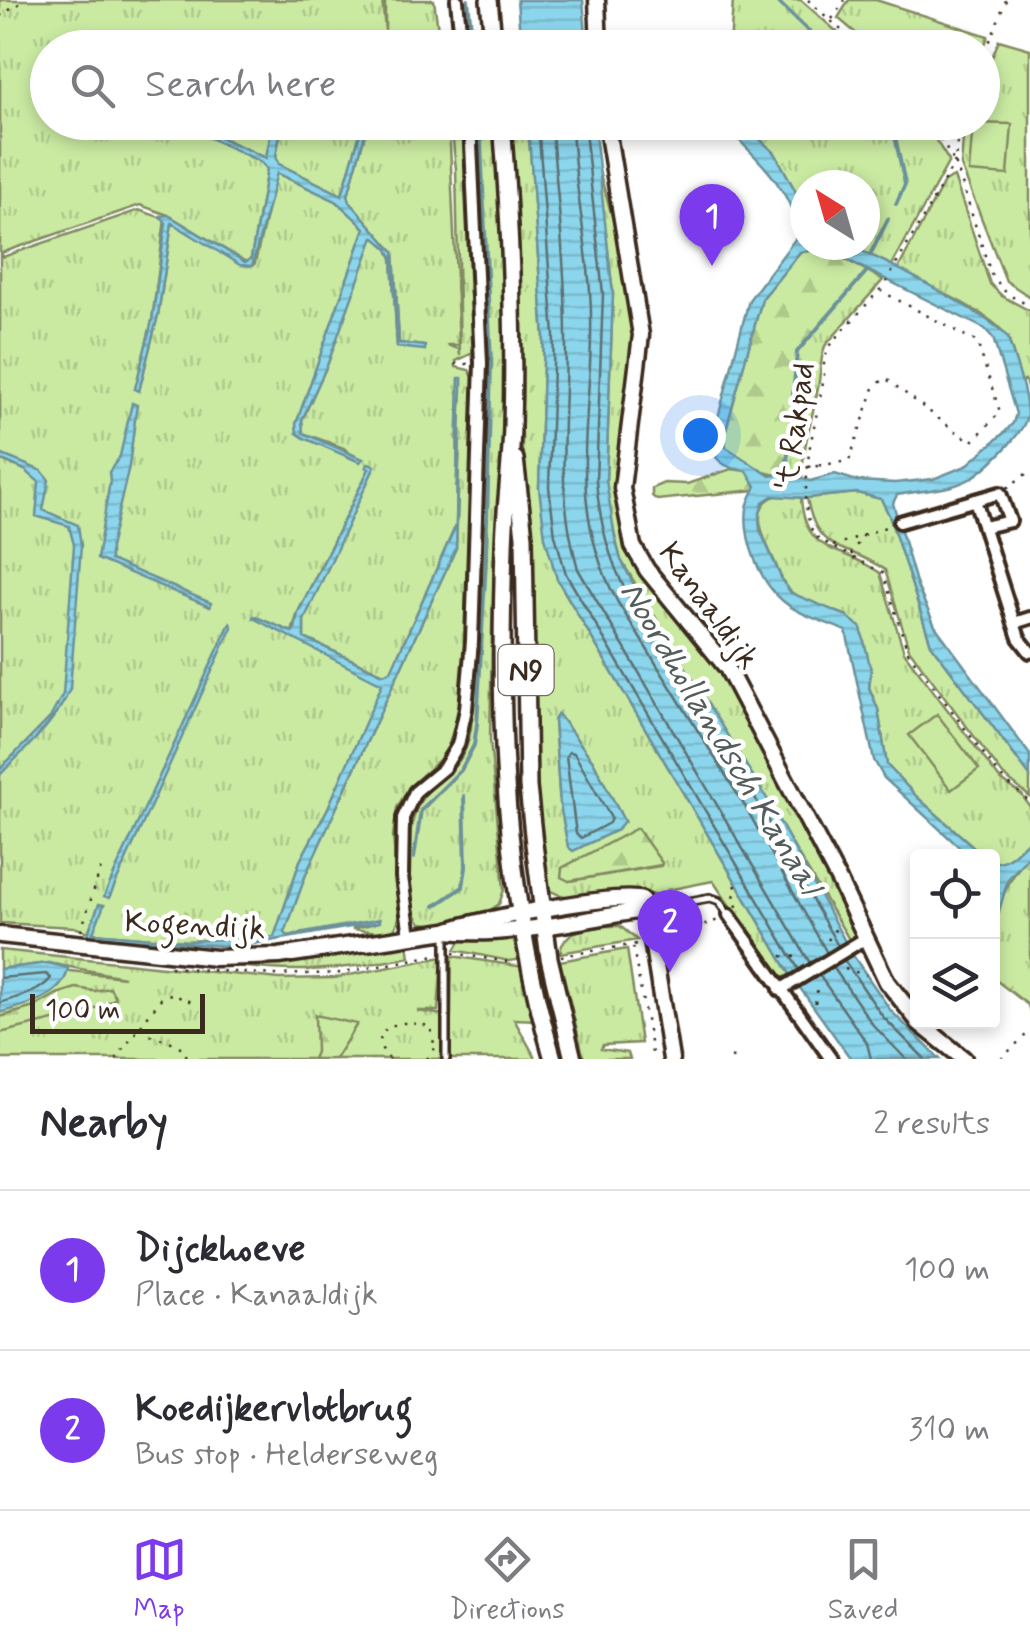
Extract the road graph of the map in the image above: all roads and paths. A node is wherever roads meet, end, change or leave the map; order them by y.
1 (24, 0) edge
2 (457, 0) edge
3 (489, 0) edge
4 (596, 0) edge
5 (808, 0) edge
6 (845, 0) edge
7 (1006, 0) edge
8 (0, 16) edge
9 (830, 21) junction
10 (460, 30) edge
11 (492, 30) edge
12 (598, 30) edge
13 (840, 30) edge
14 (994, 30) edge
15 (471, 140) edge
16 (503, 140) edge
17 (609, 140) edge
18 (941, 140) edge
19 (957, 140) edge
20 (955, 162) junction
21 (880, 290) junction
22 (1030, 306) edge
23 (454, 364) dead end
24 (481, 364) junction
25 (512, 430) junction
26 (808, 467) junction
27 (1030, 471) edge
28 (1000, 493) junction
29 (975, 500) junction
30 (900, 522) dead end
31 (887, 526) dead end
32 (984, 526) junction
33 (865, 532) junction
34 (831, 546) junction
35 (851, 555) junction
36 (1030, 618) edge
37 (1014, 623) junction
38 (1030, 652) edge
39 (1030, 802) edge
40 (103, 861) dead end
41 (740, 886) dead end
42 (647, 910) junction
43 (730, 917) junction
44 (542, 918) junction
45 (520, 921) junction
46 (838, 925) dead end
47 (446, 931) junction
48 (0, 935) edge
49 (410, 936) junction
50 (828, 940) dead end
51 (652, 941) junction
52 (861, 941) junction
53 (77, 944) junction
54 (633, 944) junction
55 (448, 953) junction
56 (782, 956) dead end
57 (798, 957) dead end
58 (548, 958) junction
59 (527, 962) junction
60 (845, 969) dead end
61 (866, 975) dead end
62 (818, 986) dead end
63 (784, 987) junction
64 (192, 1002) dead end
65 (816, 1004) dead end
66 (910, 1011) edge
67 (928, 1029) edge
68 (1030, 1032) edge
69 (150, 1035) dead end
70 (447, 1046) junction
71 (435, 1048) junction
72 (733, 1052) dead end
73 (116, 1059) edge
74 (189, 1059) edge
75 (390, 1059) edge
76 (427, 1059) edge
77 (446, 1059) edge
78 (553, 1059) edge
79 (573, 1059) edge
80 (653, 1059) edge
81 (671, 1059) edge
82 (732, 1059) edge
83 (831, 1059) edge
84 (964, 1059) edge
85 (1001, 1059) edge

1 - 8 path
2 - 10 street
3 - 11 main road
4 - 12 street
5 - 9 path
6 - 9 path
7 - 14 path
9 - 13 path
15 - 24 street
16 - 25 main road, N9
17 - 52 street, Kanaaldijk
18 - 20 path
19 - 20 path
20 - 21 path, 't Rakpad
20 - 22 path
21 - 26 path, 't Rakpad
21 - 26 path
23 - 24 path
24 - 49 street
25 - 44 main road, N9
25 - 45 main road, N9
26 - 34 path, 't Rakpad
27 - 28 path
28 - 29 street
28 - 32 street
29 - 30 street
29 - 32 street
31 - 33 path
32 - 37 street
33 - 34 path
33 - 35 path
34 - 35 path
35 - 39 path
36 - 37 street
37 - 38 street
40 - 53 path
41 - 43 path
42 - 43 lane
42 - 44 street, Kogendijk
42 - 51 street
43 - 51 path
43 - 63 street
44 - 45 street, Kogendijk
44 - 58 main road, N9
45 - 47 street, Kogendijk
45 - 59 main road, N9
46 - 50 path
47 - 49 street, Kogendijk
47 - 55 lane
48 - 53 street, Kogendijk
49 - 53 street, Kogendijk
51 - 54 path
51 - 81 street
52 - 63 street
52 - 66 street, Kanaaldijk
54 - 58 path
54 - 80 path
55 - 59 path
55 - 70 lane
56 - 57 path
58 - 79 main road, N9
59 - 78 main road, N9
60 - 61 path
62 - 65 path
63 - 83 street
64 - 73 path
67 - 84 street, Kanaaldijk
68 - 85 path
69 - 74 path
70 - 71 path
70 - 77 lane
71 - 75 path
71 - 76 path
72 - 82 path

